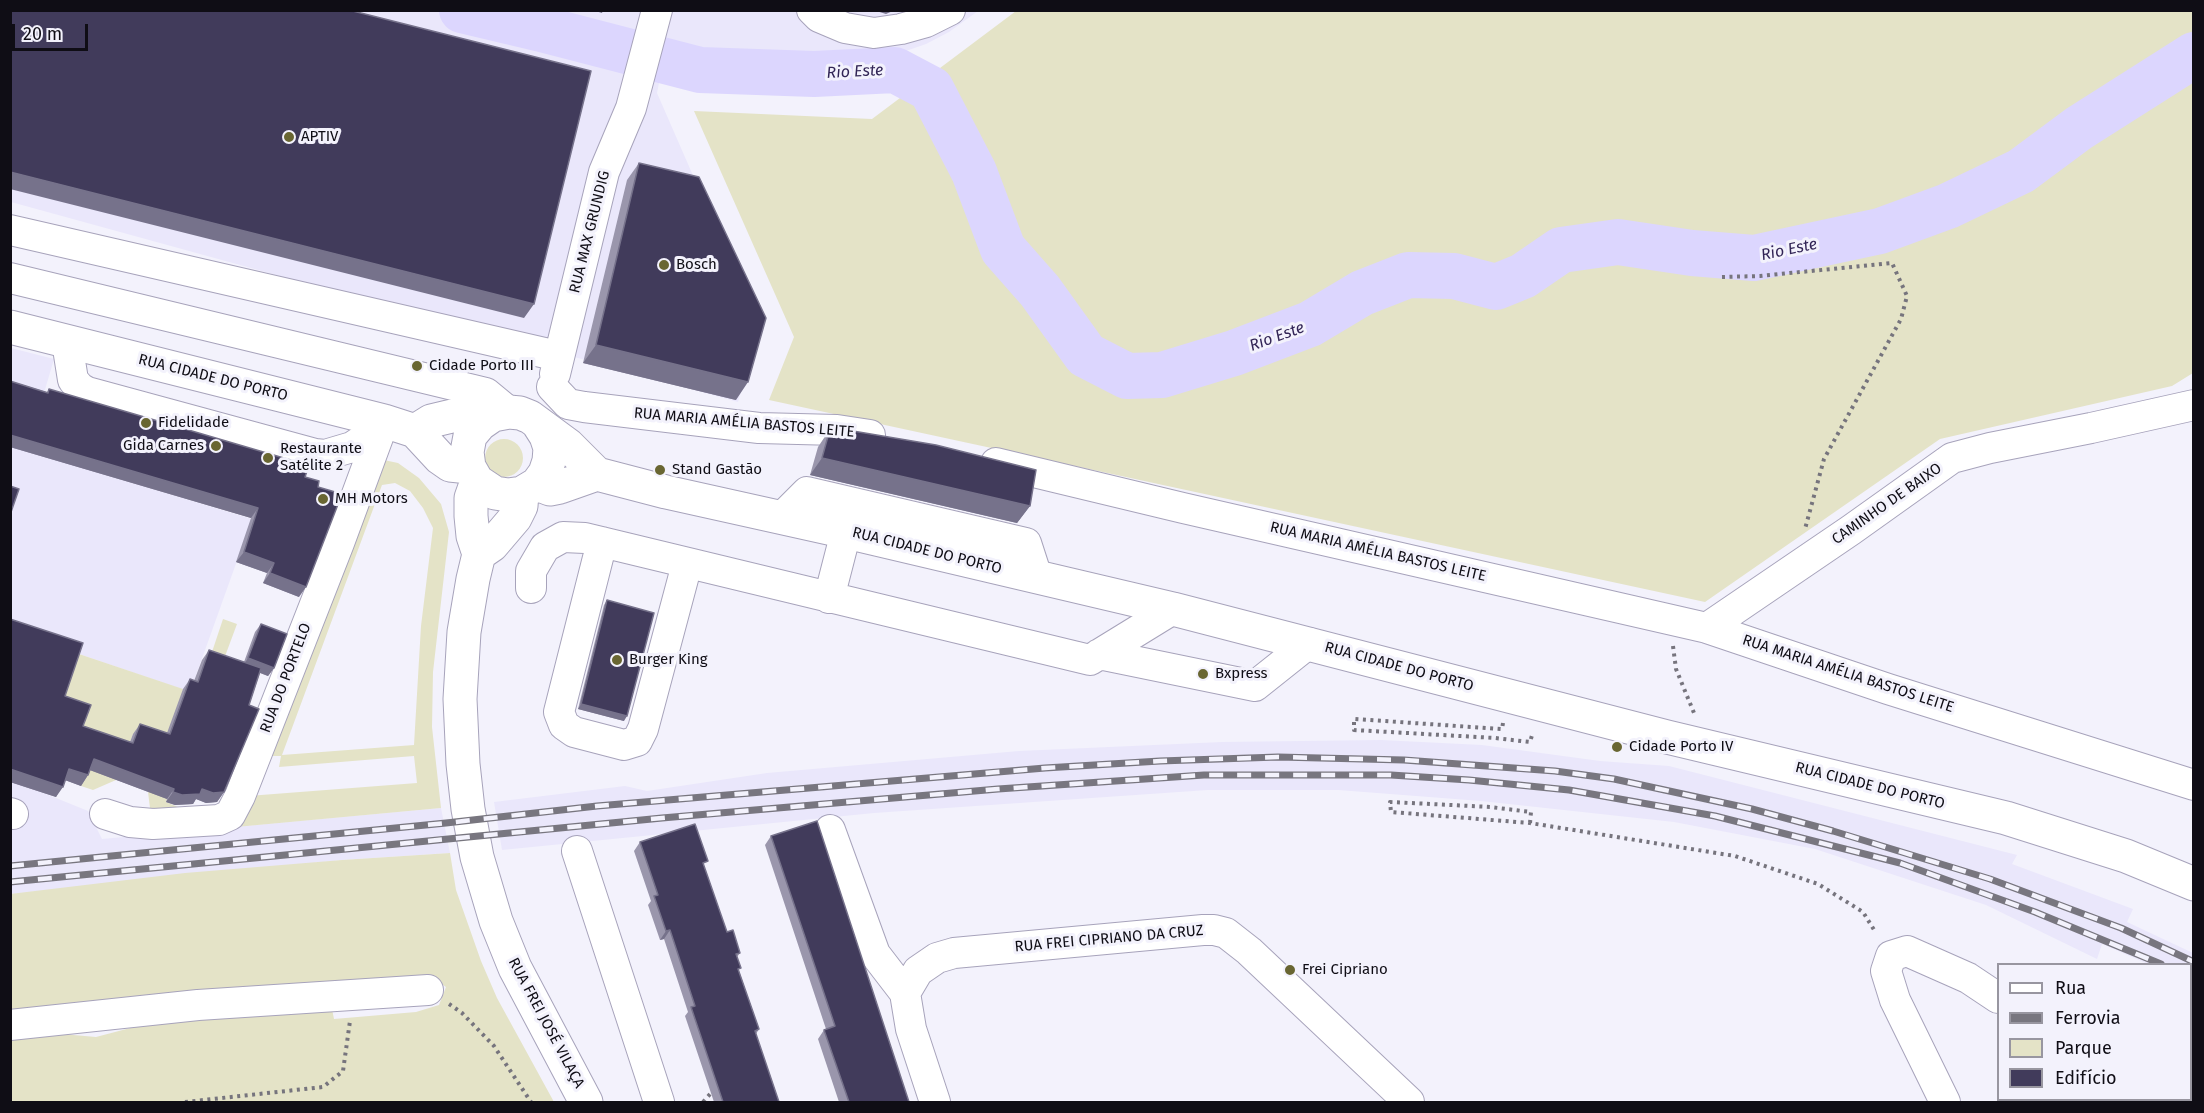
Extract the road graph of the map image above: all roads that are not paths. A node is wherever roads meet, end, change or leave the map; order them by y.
1 (657, 10) edge
2 (812, 10) edge
3 (950, 10) edge
4 (10, 230) edge
5 (10, 278) edge
6 (10, 327) edge
7 (67, 342) junction
8 (558, 356) junction
9 (552, 387) junction
10 (2193, 405) edge
11 (518, 417) junction
12 (384, 421) junction
13 (415, 431) junction
14 (894, 440) edge
15 (974, 457) edge
16 (473, 474) junction
17 (597, 474) junction
18 (530, 488) junction
19 (781, 518) junction
20 (846, 532) junction
21 (602, 542) junction
22 (479, 554) junction
23 (687, 564) junction
24 (1037, 578) junction
25 (531, 588) dead end
26 (829, 598) junction
27 (1173, 609) junction
28 (1707, 628) junction
29 (1310, 643) junction
30 (1100, 654) junction
31 (2193, 785) edge
32 (105, 814) dead end
33 (830, 830) dead end
34 (577, 851) dead end
35 (2193, 884) edge
36 (428, 990) road end
37 (905, 993) junction
38 (1997, 997) edge
39 (10, 1026) edge
40 (586, 1102) edge
41 (658, 1102) edge
42 (935, 1102) edge
43 (1408, 1102) edge
44 (1945, 1102) edge

1 - 8 street, RUA MAX GRUNDIG
2 - 3 street
4 - 8 street
5 - 11 street
6 - 7 main road, RUA CIDADE DO PORTO
7 - 12 main road, RUA CIDADE DO PORTO
7 - 12 street
8 - 9 street, RUA MAX GRUNDIG
9 - 11 street, RUA MAX GRUNDIG
9 - 14 street, RUA MARIA AMÉLIA BASTOS LEITE
10 - 28 street, CAMINHO DE BAIXO
11 - 13 main road
11 - 16 main road
11 - 17 main road
11 - 18 main road
12 - 13 main road, RUA CIDADE DO PORTO
12 - 32 street, RUA DO PORTELO
13 - 16 main road, RUA CIDADE DO PORTO
15 - 28 street, RUA MARIA AMÉLIA BASTOS LEITE
16 - 18 main road, RUA CIDADE DO PORTO
16 - 22 main road, RUA FREI JOSÉ VILAÇA
17 - 18 main road, RUA CIDADE DO PORTO
17 - 19 main road, RUA CIDADE DO PORTO
18 - 22 main road
19 - 20 main road, RUA CIDADE DO PORTO
19 - 24 street
20 - 24 main road, RUA CIDADE DO PORTO
20 - 26 street
21 - 23 street
21 - 23 street
21 - 25 street
22 - 40 main road, RUA FREI JOSÉ VILAÇA
23 - 26 street
24 - 27 main road, RUA CIDADE DO PORTO
26 - 30 street
27 - 29 main road, RUA CIDADE DO PORTO
27 - 30 street
28 - 31 street, RUA MARIA AMÉLIA BASTOS LEITE
29 - 30 street
29 - 35 main road, RUA CIDADE DO PORTO
33 - 37 street
34 - 41 street
36 - 39 street
37 - 42 street
37 - 43 street, RUA FREI CIPRIANO DA CRUZ
38 - 44 street

